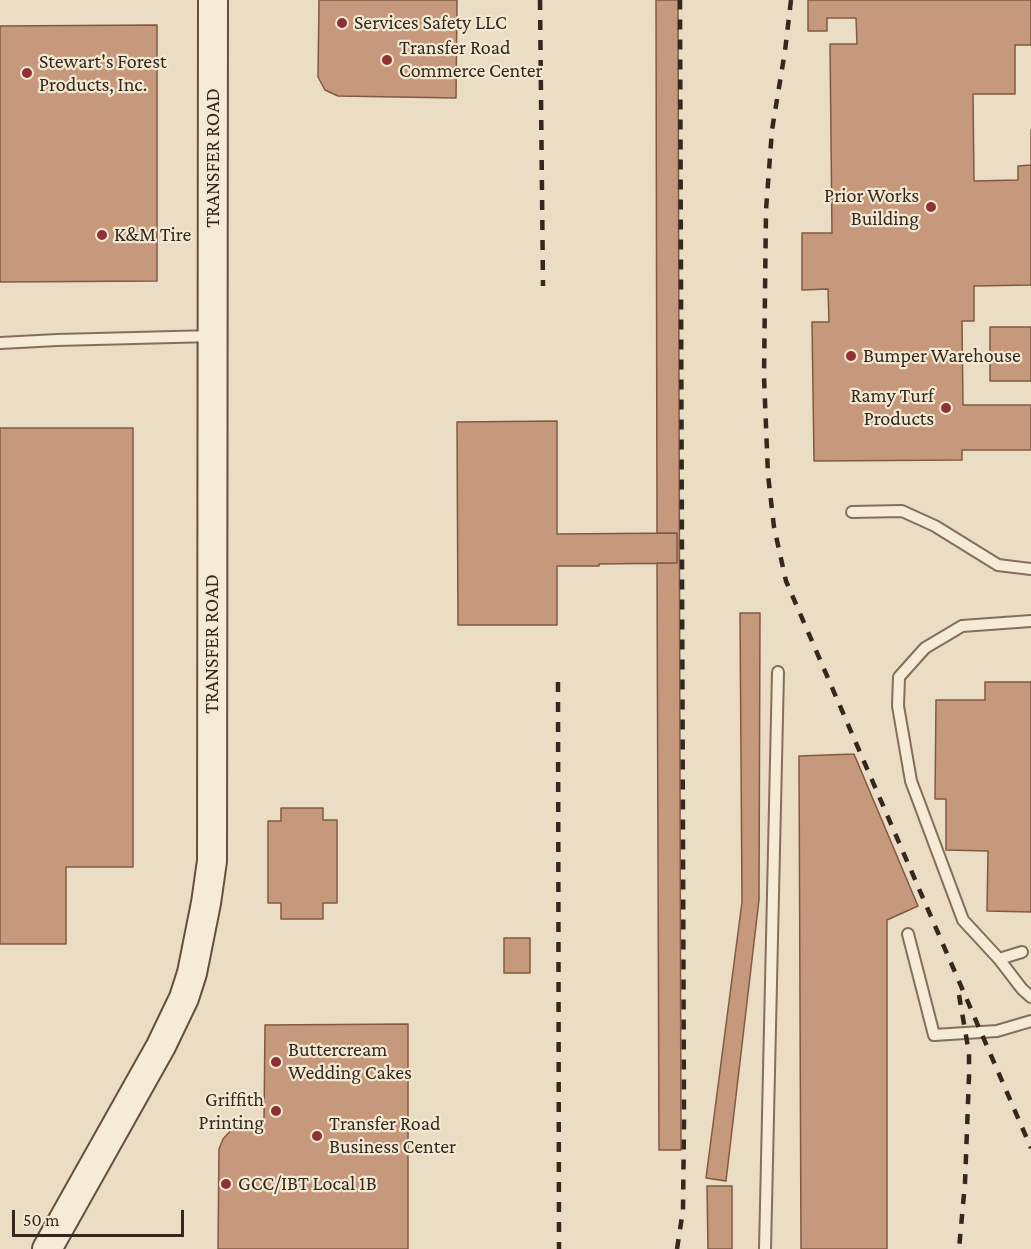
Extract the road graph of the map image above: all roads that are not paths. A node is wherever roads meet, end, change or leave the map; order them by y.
1 (213, 0) edge
2 (213, 336) junction
3 (0, 343) edge
4 (852, 512) dead end
5 (1031, 569) edge
6 (1031, 621) edge
7 (777, 672) dead end
8 (908, 934) dead end
9 (1022, 952) dead end
10 (999, 959) junction
11 (1031, 997) edge
12 (1031, 1021) edge
13 (46, 1249) edge
14 (765, 1249) edge

1 - 2 main road, TRANSFER ROAD
2 - 3 lane
2 - 13 main road, TRANSFER ROAD
4 - 5 lane
6 - 10 lane
7 - 14 lane
8 - 12 lane
9 - 10 lane
10 - 11 lane

